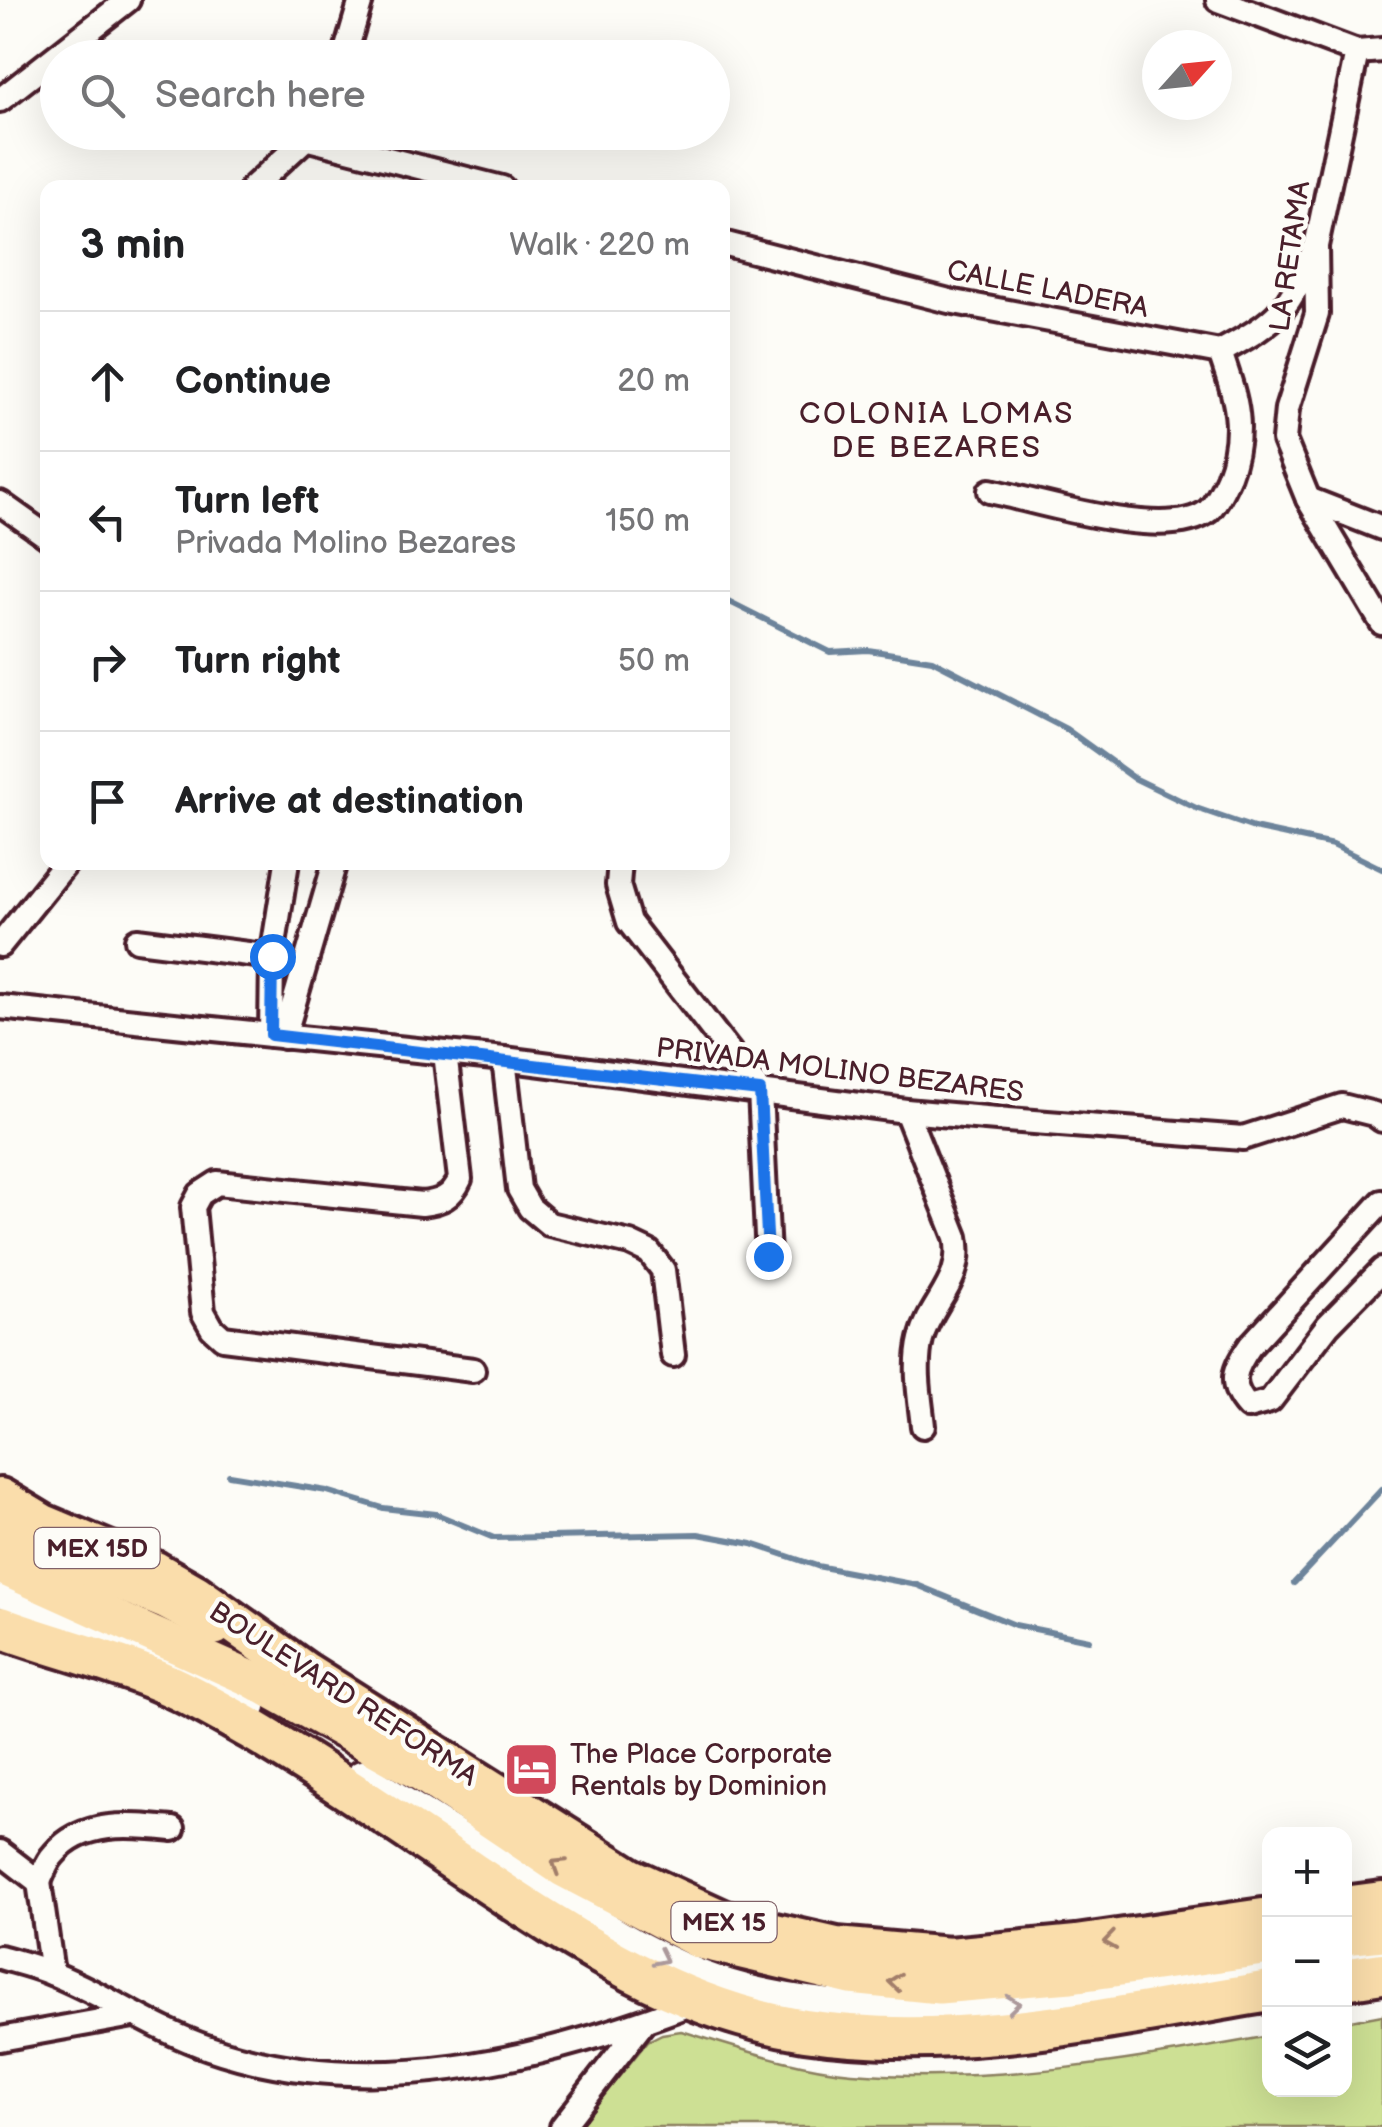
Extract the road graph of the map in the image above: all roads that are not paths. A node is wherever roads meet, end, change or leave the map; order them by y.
1 (128, 0) edge
2 (361, 0) edge
3 (1218, 0) edge
4 (77, 40) edge
5 (349, 40) edge
6 (1382, 50) edge
7 (1357, 52) junction
8 (40, 69) edge
9 (0, 100) edge
10 (295, 150) edge
11 (362, 150) edge
12 (261, 180) edge
13 (473, 180) edge
14 (730, 245) edge
15 (1316, 246) junction
16 (1220, 352) junction
17 (990, 490) dead end
18 (1308, 499) junction
19 (0, 503) edge
20 (1382, 528) edge
21 (40, 531) edge
22 (1382, 622) edge
23 (60, 870) edge
24 (286, 870) edge
25 (333, 870) edge
26 (619, 870) edge
27 (137, 940) dead end
28 (0, 944) edge
29 (272, 956) junction
30 (0, 1008) edge
31 (277, 1036) junction
32 (446, 1053) junction
33 (504, 1059) junction
34 (760, 1091) junction
35 (906, 1111) junction
36 (1382, 1120) edge
37 (1382, 1202) edge
38 (768, 1256) dead end
39 (1382, 1270) edge
40 (674, 1354) dead end
41 (473, 1370) dead end
42 (924, 1426) dead end
43 (0, 1500) edge
44 (0, 1533) edge
45 (0, 1566) edge
46 (0, 1590) edge
47 (0, 1627) edge
48 (305, 1673) junction
49 (173, 1829) dead end
50 (0, 1852) edge
51 (39, 1882) junction
52 (1382, 1902) edge
53 (1352, 1906) edge
54 (1262, 1919) edge
55 (1382, 1933) edge
56 (1352, 1937) edge
57 (1262, 1948) edge
58 (1382, 1950) edge
59 (1352, 1955) edge
60 (0, 1957) edge
61 (1262, 1970) edge
62 (52, 1973) junction
63 (1382, 1973) edge
64 (1352, 1978) edge
65 (1262, 1992) edge
66 (698, 2001) junction
67 (133, 2015) junction
68 (644, 2022) junction
69 (0, 2040) edge
70 (562, 2127) edge

1 - 4 street
2 - 5 street
3 - 7 street
6 - 7 street
7 - 15 street, LA RETAMA
8 - 9 street
10 - 12 street
11 - 13 street
14 - 16 street, CALLE LADERA
15 - 16 street
15 - 18 street, LA RETAMA
16 - 17 street
18 - 20 street
18 - 22 street, LA RETAMA
19 - 21 street
23 - 28 street
24 - 29 street
25 - 31 street
26 - 34 street
27 - 29 street
29 - 31 street
30 - 31 street, PRIVADA MOLINO BEZARES
31 - 32 street, PRIVADA MOLINO BEZARES
32 - 33 street, PRIVADA MOLINO BEZARES
32 - 41 street
33 - 34 street, PRIVADA MOLINO BEZARES
33 - 40 street
34 - 35 street, PRIVADA MOLINO BEZARES
34 - 38 street
35 - 36 street, PRIVADA MOLINO BEZARES
35 - 42 street
37 - 39 street
43 - 48 highway, BOULEVARD REFORMA / MEX 15D
44 - 48 main road, MEX 15
57 -> 45 main road
46 -> 61 main road
47 - 66 highway
54 -> 48 highway, BOULEVARD REFORMA / MEX 15
49 - 51 street
50 - 51 street
51 - 62 street
52 - 53 highway
55 - 56 main road
58 - 59 main road
60 - 62 street
62 - 67 street
63 - 64 highway
65 - 66 highway
66 - 68 street
67 - 68 street
67 - 69 street
68 - 70 street

